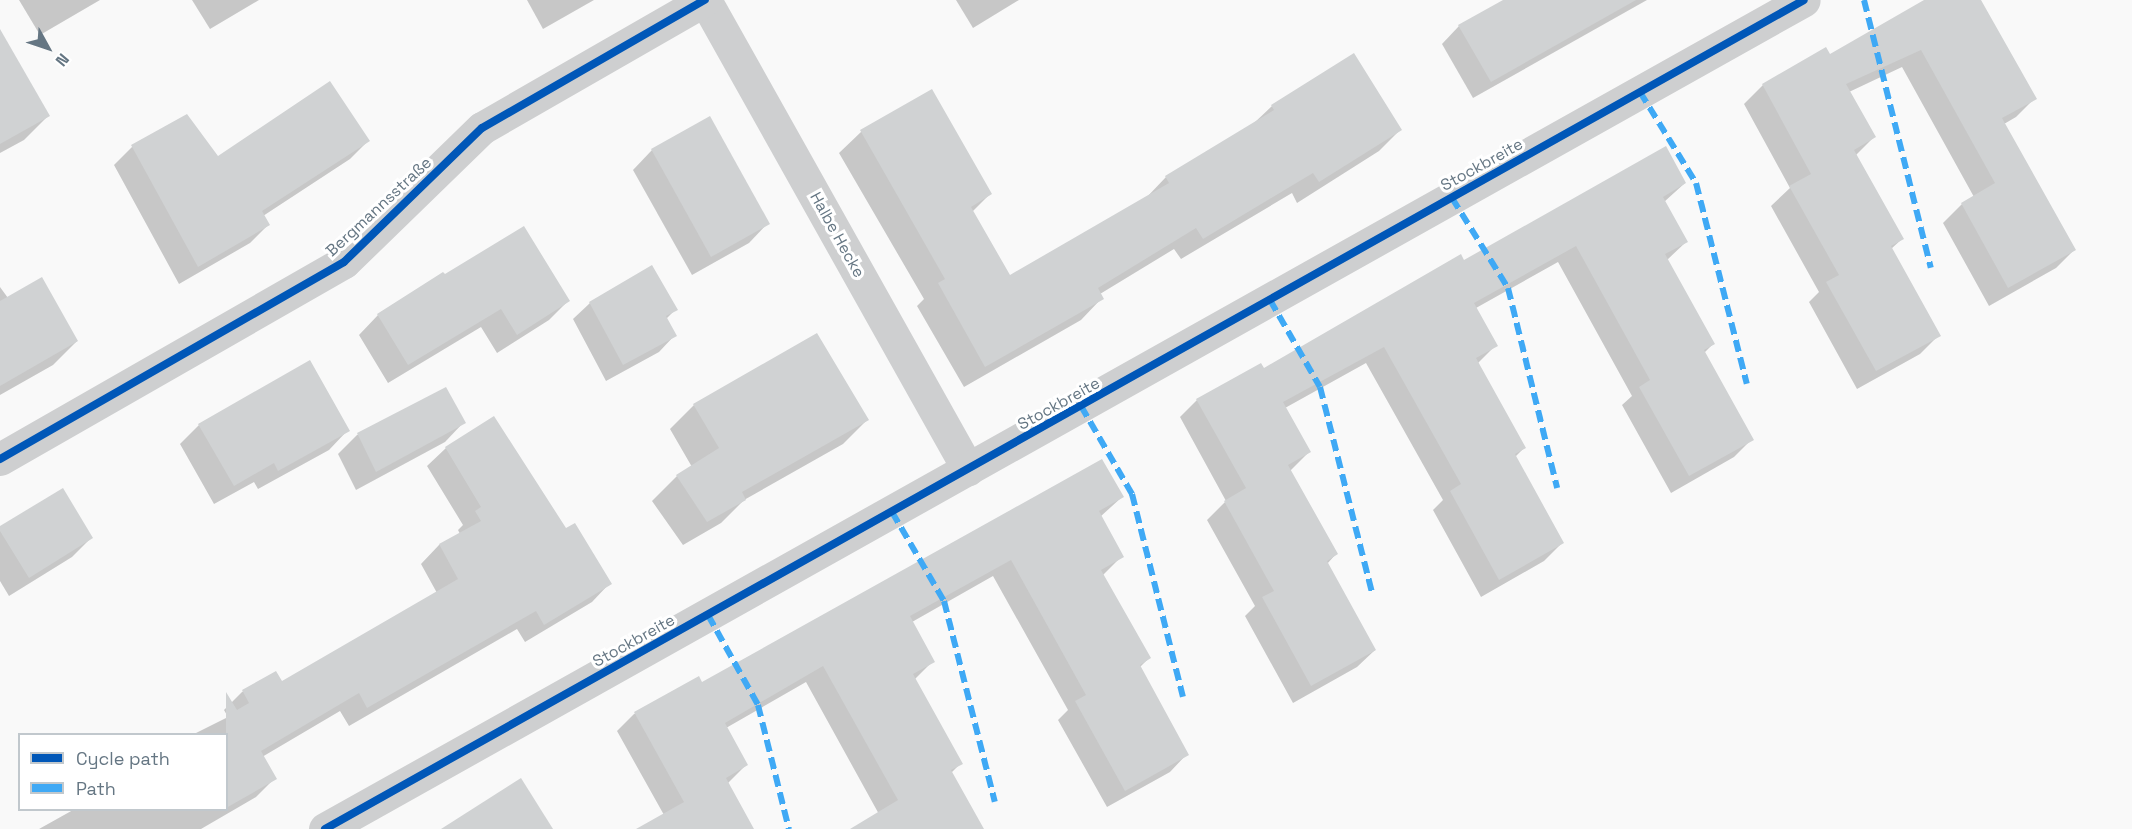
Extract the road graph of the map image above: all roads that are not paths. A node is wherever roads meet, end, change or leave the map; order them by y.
1 (705, 0) edge
2 (1804, 0) edge
3 (0, 459) edge
4 (968, 470) junction
5 (325, 829) edge

1 - 3 street, Bergmannsstraße
1 - 4 street, Halbe Hecke
2 - 4 street, Stockbreite
4 - 5 street, Stockbreite

